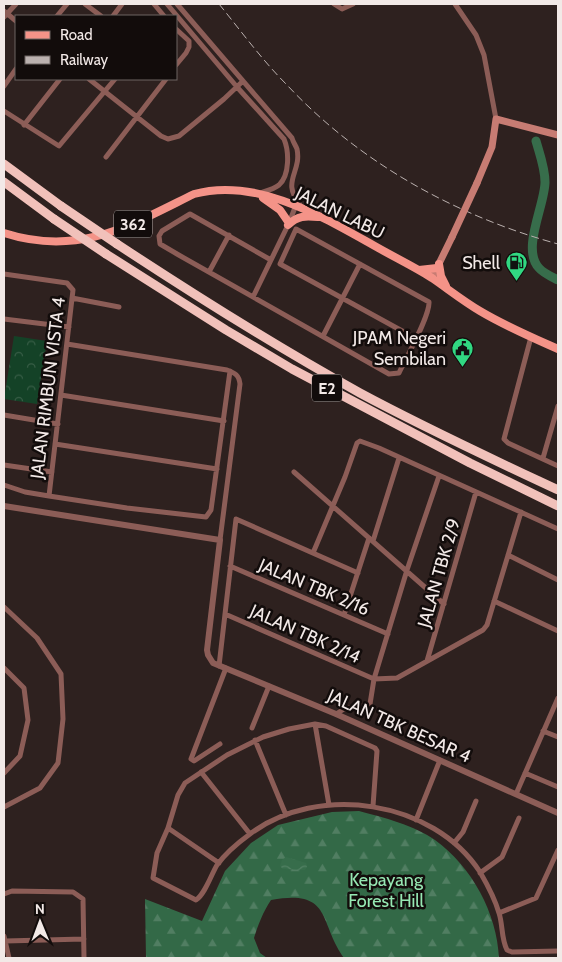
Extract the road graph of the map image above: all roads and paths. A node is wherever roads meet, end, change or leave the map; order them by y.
1 (16, 4) edge
2 (67, 4) edge
3 (86, 4) edge
4 (122, 4) edge
5 (154, 4) edge
6 (167, 4) edge
7 (177, 4) edge
8 (334, 4) edge
9 (353, 4) edge
10 (455, 4) edge
11 (5, 14) edge
12 (58, 15) edge
13 (100, 15) edge
14 (114, 15) edge
15 (161, 15) edge
16 (176, 15) edge
17 (178, 17) edge
18 (178, 31) edge
19 (178, 62) edge
20 (15, 70) edge
21 (59, 80) edge
22 (90, 80) edge
23 (114, 80) edge
24 (165, 80) edge
25 (243, 81) junction
26 (4, 86) edge
27 (237, 87) junction
28 (105, 92) junction
29 (4, 111) edge
30 (136, 117) junction
31 (496, 119) junction
32 (24, 125) junction
33 (558, 135) edge
34 (106, 157) dead end
35 (4, 164) edge
36 (4, 182) edge
37 (257, 194) junction
38 (299, 207) junction
39 (324, 218) junction
40 (289, 224) junction
41 (4, 233) edge
42 (228, 235) junction
43 (271, 260) junction
44 (360, 264) junction
45 (438, 266) junction
46 (419, 270) junction
47 (209, 272) junction
48 (4, 274) edge
49 (432, 278) junction
50 (447, 288) junction
51 (253, 297) junction
52 (72, 298) junction
53 (343, 298) junction
54 (118, 307) dead end
55 (4, 319) edge
56 (69, 327) junction
57 (323, 336) junction
58 (531, 337) junction
59 (415, 338) junction
60 (67, 344) junction
61 (558, 349) edge
62 (230, 371) junction
63 (61, 395) junction
64 (558, 406) edge
65 (4, 415) edge
66 (224, 420) junction
67 (58, 424) junction
68 (55, 444) junction
69 (399, 458) junction
70 (543, 458) junction
71 (4, 465) edge
72 (558, 466) edge
73 (217, 469) junction
74 (52, 472) junction
75 (294, 472) dead end
76 (439, 476) junction
77 (4, 484) edge
78 (558, 490) edge
79 (476, 492) junction
80 (49, 496) junction
81 (4, 506) edge
82 (332, 506) junction
83 (558, 506) edge
84 (521, 512) junction
85 (558, 529) edge
86 (220, 540) junction
87 (371, 540) junction
88 (313, 553) junction
89 (508, 555) junction
90 (230, 566) junction
91 (407, 570) junction
92 (358, 573) junction
93 (558, 580) edge
94 (494, 601) junction
95 (444, 604) junction
96 (4, 607) edge
97 (225, 614) junction
98 (344, 615) junction
99 (558, 631) edge
100 (388, 634) junction
101 (427, 661) junction
102 (219, 666) junction
103 (4, 668) edge
104 (226, 668) junction
105 (374, 679) junction
106 (269, 686) junction
107 (558, 698) edge
108 (336, 714) junction
109 (315, 724) junction
110 (252, 728) dead end
111 (544, 731) junction
112 (558, 737) edge
113 (255, 740) junction
114 (220, 744) dead end
115 (440, 760) junction
116 (201, 772) junction
117 (4, 773) edge
118 (525, 773) junction
119 (558, 787) edge
120 (516, 794) junction
121 (476, 801) dead end
122 (329, 805) junction
123 (373, 806) junction
124 (4, 807) edge
125 (558, 813) edge
126 (286, 815) junction
127 (519, 818) dead end
128 (416, 820) junction
129 (168, 828) junction
130 (250, 834) junction
131 (454, 843) junction
132 (558, 850) edge
133 (219, 863) junction
134 (480, 872) junction
135 (4, 894) edge
136 (500, 913) junction
137 (4, 939) edge
138 (84, 939) junction
139 (558, 952) edge
140 (9, 958) edge
141 (84, 958) edge

1 - 11 street
2 - 12 street
3 - 13 street
4 - 14 street
5 - 15 street
6 - 16 street
7 - 25 street
8 - 9 street
10 - 31 street
17 - 27 street
18 - 19 street
20 - 26 street
21 - 32 street
22 - 28 street
23 - 28 street
24 - 30 street
25 - 27 street
25 - 38 street
27 - 30 street
27 - 37 street
28 - 30 street
28 - 32 street
29 - 32 street
30 - 34 street
31 - 33 main road
31 - 45 main road, bridge
35 - 78 highway, E2, bridge
36 - 83 highway, E2, bridge
37 - 38 main road, JALAN LABU / 362
37 - 40 main road
37 - 41 main road, JALAN LABU / 362
38 - 39 main road, JALAN LABU / 362
38 - 40 street
39 - 40 main road
39 - 46 main road, JALAN LABU / 362
40 - 43 street
42 - 43 street
42 - 47 street
42 - 47 street
43 - 51 street
44 - 53 street
44 - 53 street
44 - 59 street
45 - 46 main road
45 - 49 main road
45 - 50 main road
46 - 49 main road, JALAN LABU / 362
47 - 51 street
48 - 52 street, JALAN RIMBUN VISTA 4
49 - 50 main road, JALAN LABU / 362
50 - 58 main road, JALAN LABU / 362
51 - 57 street
52 - 54 street
52 - 56 street, JALAN RIMBUN VISTA 4
53 - 57 street
53 - 59 street
55 - 56 street
56 - 60 street, JALAN RIMBUN VISTA 4
57 - 59 street
58 - 61 main road, JALAN LABU / 362
58 - 70 street
60 - 62 street
60 - 63 street, JALAN RIMBUN VISTA 4
62 - 66 street
62 - 86 street
63 - 66 street
63 - 67 street, JALAN RIMBUN VISTA 4
64 - 70 street
65 - 67 street
66 - 73 street
67 - 68 street, JALAN RIMBUN VISTA 4
68 - 73 street
68 - 74 street, JALAN RIMBUN VISTA 4
69 - 76 street
69 - 82 street
69 - 87 street
70 - 72 street
71 - 74 street
73 - 80 street
74 - 80 street, JALAN RIMBUN VISTA 4
75 - 82 street
76 - 79 street
76 - 91 street
77 - 80 street
79 - 84 street
79 - 95 street, JALAN TBK 2/9
81 - 86 street
82 - 87 street
82 - 88 street
84 - 85 street
84 - 89 street
86 - 102 street
87 - 91 street
87 - 92 street
88 - 90 street
88 - 92 street
89 - 93 street
89 - 94 street
90 - 97 street
90 - 98 street, JALAN TBK 2/16
91 - 95 street
91 - 100 street
92 - 98 street
94 - 99 street
94 - 101 street
95 - 101 street, JALAN TBK 2/9
96 - 124 street
97 - 102 street
97 - 105 street, JALAN TBK 2/14
98 - 100 street, JALAN TBK 2/16
100 - 105 street
101 - 105 street
102 - 104 street, JALAN TBK BESAR 4
103 - 117 street
104 - 106 street, JALAN TBK BESAR 4
104 - 114 street
105 - 108 street
106 - 108 street, JALAN TBK BESAR 4
106 - 110 street
107 - 111 street
108 - 115 street, JALAN TBK BESAR 4
109 - 113 street
109 - 122 street
109 - 123 street
111 - 112 street
111 - 118 street
113 - 116 street
113 - 126 street
115 - 120 street, JALAN TBK BESAR 4
115 - 128 street
116 - 129 street
116 - 130 street
118 - 119 street
118 - 120 street
120 - 125 street, JALAN TBK BESAR 4
121 - 131 street
122 - 123 street
122 - 126 street
123 - 128 street
126 - 130 street
127 - 134 street
128 - 131 street
129 - 133 street
129 - 133 street
130 - 133 street
131 - 134 street
132 - 136 street
134 - 136 street
135 - 138 street
136 - 139 street
137 - 138 street
137 - 140 street
138 - 141 street

